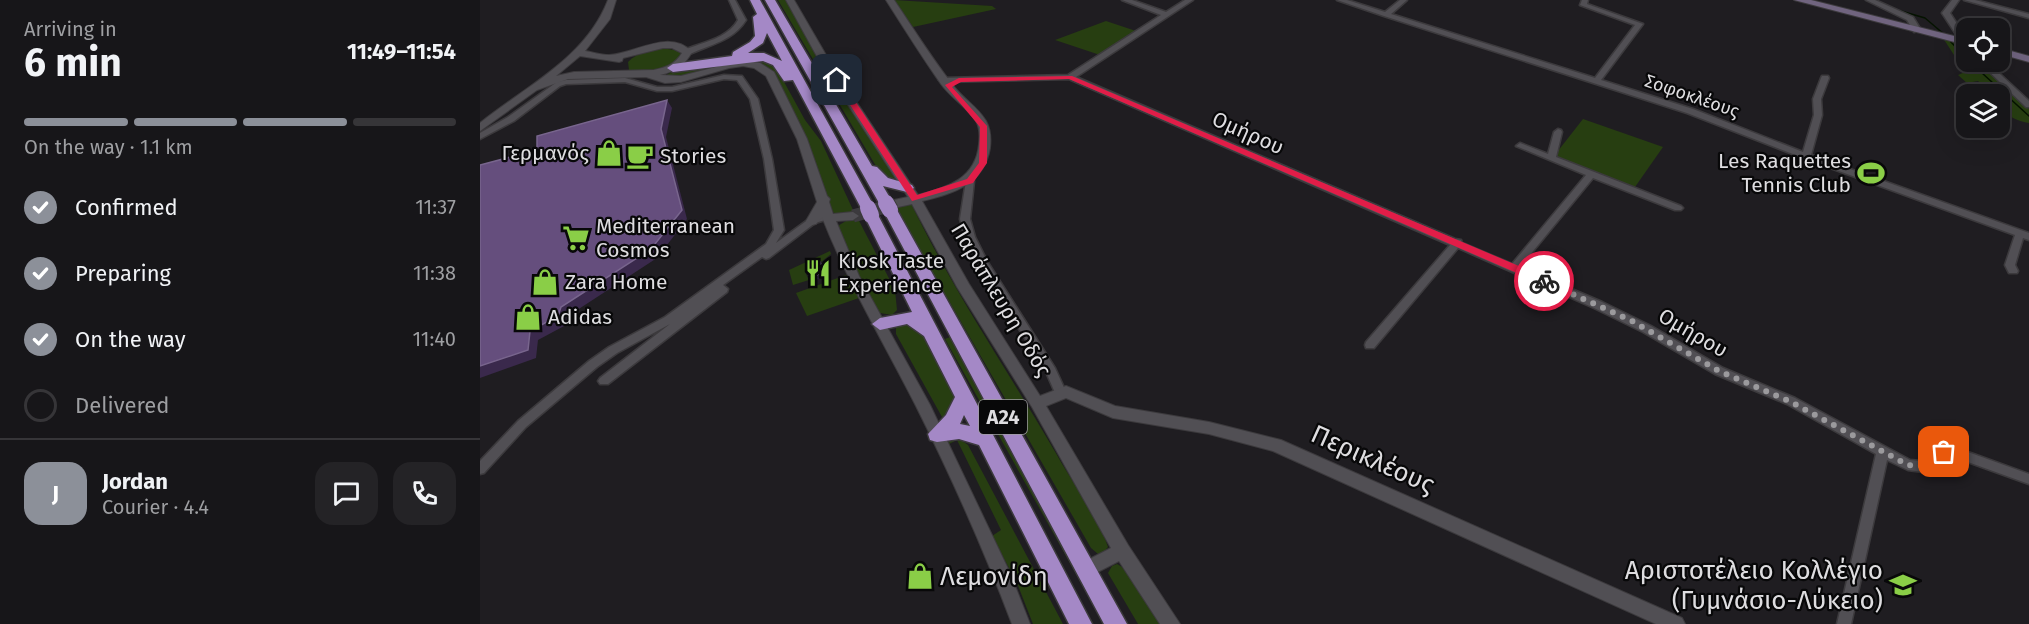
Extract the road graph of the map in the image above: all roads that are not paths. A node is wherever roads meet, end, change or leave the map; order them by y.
1 (612, 0) edge
2 (732, 0) edge
3 (753, 0) edge
4 (771, 0) edge
5 (789, 0) edge
6 (890, 0) edge
7 (1125, 0) edge
8 (1190, 0) edge
9 (1340, 0) edge
10 (1404, 0) edge
11 (1585, 0) edge
12 (1799, 0) edge
13 (1869, 0) edge
14 (1956, 0) edge
15 (1967, 0) edge
16 (1167, 15) junction
17 (1386, 15) junction
18 (2029, 16) edge
19 (1956, 28) edge
20 (1917, 30) junction
21 (1956, 40) edge
22 (637, 52) junction
23 (686, 52) junction
24 (577, 53) junction
25 (2010, 54) edge
26 (612, 57) junction
27 (2029, 59) edge
28 (623, 63) junction
29 (1994, 72) edge
30 (668, 73) junction
31 (597, 74) junction
32 (630, 74) junction
33 (1070, 77) junction
34 (1825, 78) dead end
35 (1597, 81) junction
36 (945, 83) junction
37 (540, 85) junction
38 (529, 90) junction
39 (515, 105) junction
40 (2029, 105) edge
41 (480, 129) edge
42 (1558, 132) dead end
43 (480, 136) edge
44 (833, 143) junction
45 (1520, 146) dead end
46 (860, 154) junction
47 (1806, 156) junction
48 (1551, 158) junction
49 (1592, 173) junction
50 (970, 181) junction
51 (911, 193) junction
52 (824, 199) junction
53 (1678, 208) dead end
54 (878, 209) junction
55 (828, 218) junction
56 (812, 221) junction
57 (796, 234) junction
58 (2025, 235) edge
59 (1458, 242) junction
60 (1515, 267) junction
61 (2013, 271) dead end
62 (911, 291) junction
63 (880, 324) junction
64 (939, 342) junction
65 (1370, 345) dead end
66 (604, 381) dead end
67 (1060, 392) junction
68 (964, 397) junction
69 (1037, 403) junction
70 (937, 434) junction
71 (986, 439) junction
72 (1883, 451) junction
73 (480, 469) edge
74 (2029, 479) edge
75 (1122, 551) junction
76 (1086, 570) junction
77 (1021, 624) edge
78 (1081, 624) edge
79 (1116, 624) edge
80 (1171, 624) edge
81 (1676, 624) edge
82 (1844, 624) edge

1 - 24 street
2 - 23 street
3 - 23 highway
3 - 44 highway, Α24
4 - 46 highway, Α24
5 - 51 street, Παράπλευρη Οδός
6 - 36 street
7 - 16 street
8 - 16 street
9 - 17 street, Σοφοκλέους
10 - 17 street
11 - 35 street
12 - 20 main road
13 - 20 street
14 - 19 street
15 - 18 street
16 - 33 street
17 - 35 street, Σοφοκλέους
20 - 21 main road
22 - 23 street
22 - 26 street
22 - 28 street
23 - 30 street
24 - 26 street
24 - 38 street
25 - 27 main road
26 - 28 street
28 - 31 street
28 - 32 street
29 - 40 street
30 - 32 street
30 - 44 highway
30 - 52 street
31 - 32 street
31 - 37 street
33 - 36 street
33 - 59 street, Ομήρου
34 - 47 street
35 - 47 street, Σοφοκλέους
36 - 50 street
37 - 38 street
37 - 39 street
38 - 39 street
39 - 41 street
39 - 43 street
39 - 73 street
42 - 48 street
44 - 54 highway, Α24
45 - 48 street
46 - 51 highway
46 - 54 highway, Α24
47 - 58 street, Σοφοκλέους
48 - 49 street
49 - 53 street
49 - 60 street
50 - 51 street
50 - 67 street
51 - 54 street
51 - 69 street, Παράπλευρη Οδός
52 - 55 street
52 - 56 street
54 - 55 street
54 - 62 highway, Α24
54 - 76 highway, Α24
55 - 56 street
55 - 57 street
55 - 63 street
56 - 57 street
57 - 66 street
58 - 61 street
59 - 60 street, Ομήρου
59 - 65 street
60 - 72 street, Ομήρου
62 - 63 highway
62 - 64 highway, Α24
63 - 64 highway
63 - 70 street
64 - 68 highway, Α24
67 - 69 street
67 - 81 street, Περικλέους
68 - 70 highway
68 - 71 highway, Α24
69 - 75 street, Παράπλευρη Οδός
70 - 71 highway
70 - 77 street
71 - 78 highway, Α24
72 - 74 street, Ομήρου
72 - 82 street
75 - 76 street
75 - 80 street, Παράπλευρη Οδός
76 - 79 highway, Α24

